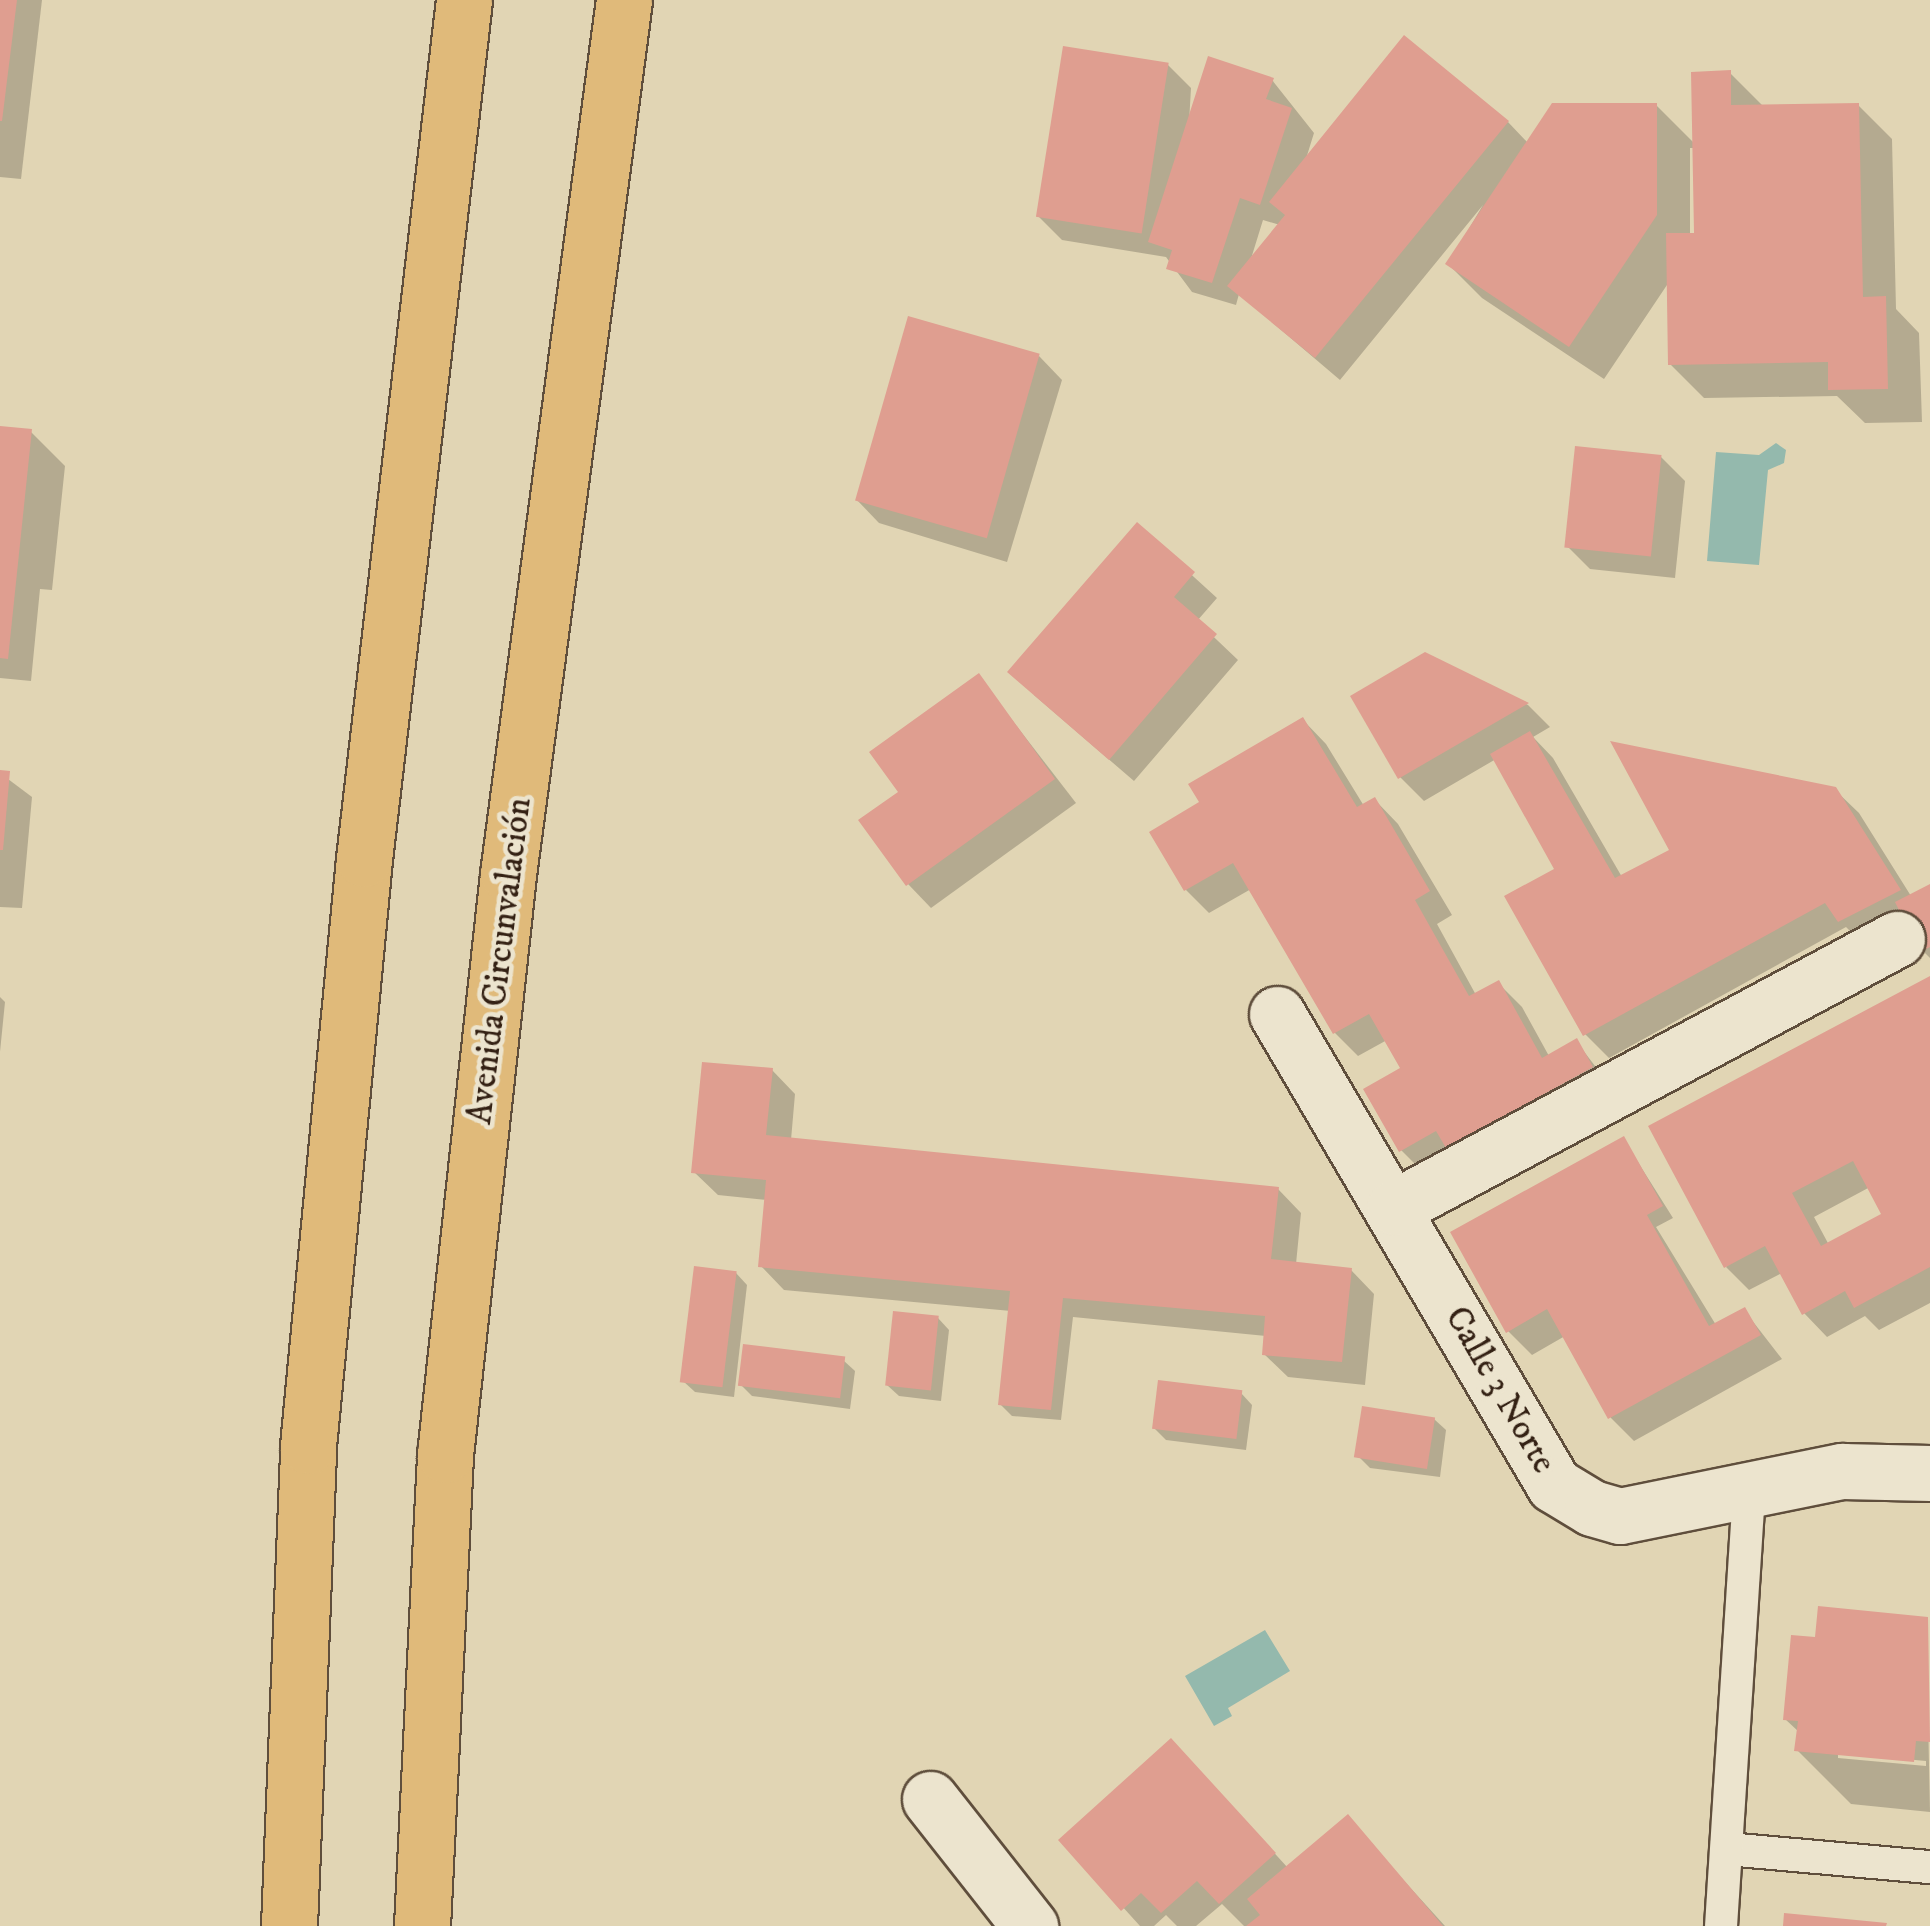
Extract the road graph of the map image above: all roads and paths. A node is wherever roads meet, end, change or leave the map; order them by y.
1 (464, 0) edge
2 (624, 0) edge
3 (1897, 939) dead end
4 (1277, 1014) dead end
5 (1395, 1208) junction
6 (1930, 1473) edge
7 (1749, 1490) junction
8 (930, 1798) dead end
9 (1727, 1849) junction
10 (1930, 1868) edge
11 (289, 1926) edge
12 (422, 1926) edge
13 (1030, 1926) edge
14 (1722, 1926) edge

1 - 11 main road
2 - 12 main road, Avenida Circunvalación
3 - 5 street
4 - 5 street, Calle 3 Norte
5 - 7 street, Calle 3 Norte
6 - 7 street, Calle 3 Norte
7 - 9 lane
8 - 13 street
9 - 10 lane
9 - 14 lane

